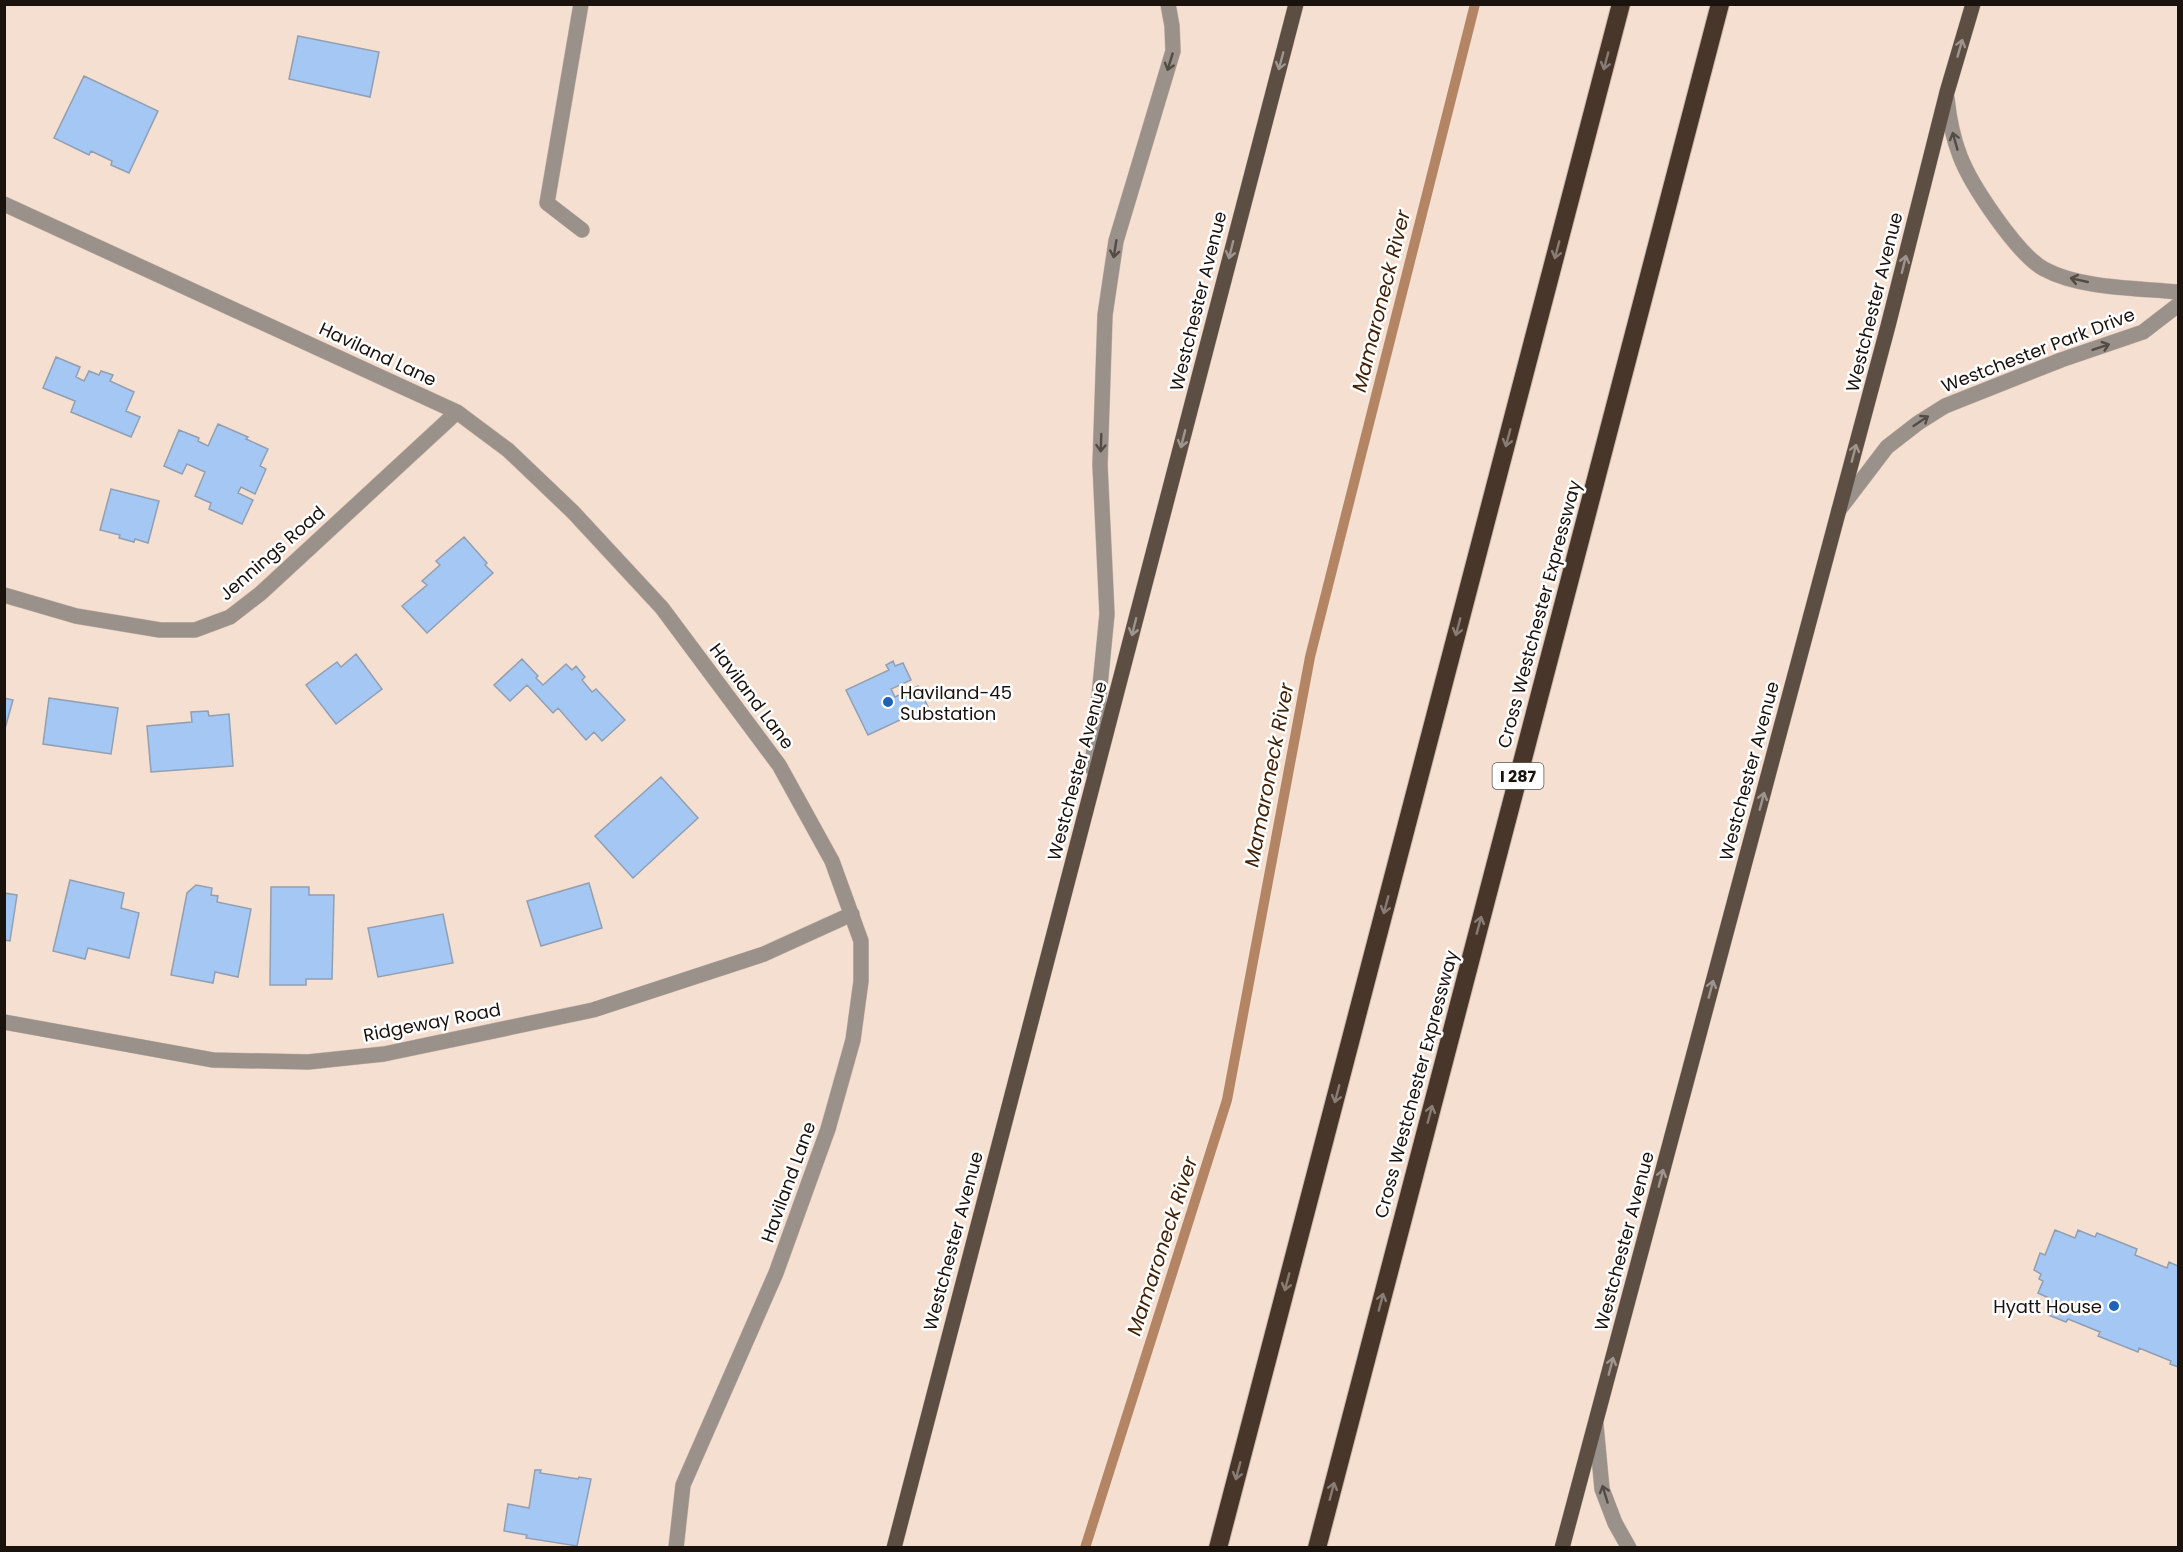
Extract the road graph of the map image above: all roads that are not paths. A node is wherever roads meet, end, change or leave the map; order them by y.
1 (581, 4) edge
2 (1168, 4) edge
3 (1296, 4) edge
4 (1621, 4) edge
5 (1720, 4) edge
6 (1973, 4) edge
7 (1947, 92) junction
8 (4, 204) edge
9 (582, 230) dead end
10 (2178, 292) edge
11 (2178, 305) edge
12 (457, 412) junction
13 (1839, 510) junction
14 (4, 595) edge
15 (1090, 799) junction
16 (852, 914) junction
17 (4, 1022) edge
18 (1596, 1423) junction
19 (675, 1548) edge
20 (894, 1548) edge
21 (1218, 1548) edge
22 (1317, 1548) edge
23 (1562, 1548) edge
24 (1629, 1548) edge

1 - 9 street
2 -> 15 street
3 -> 15 main road, Westchester Avenue
4 -> 21 highway
22 -> 5 highway, Cross Westchester Expressway / I 287
7 -> 6 main road, Westchester Avenue
10 -> 7 street, Westchester Park Drive
13 -> 7 main road, Westchester Avenue
8 - 12 street, Haviland Lane
13 -> 11 street, Westchester Park Drive
12 - 14 street, Jennings Road
12 - 16 street, Haviland Lane
18 -> 13 main road, Westchester Avenue
15 - 20 main road, Westchester Avenue
16 - 17 street, Ridgeway Road
16 - 19 street, Haviland Lane
18 - 23 main road, Westchester Avenue
24 -> 18 street

